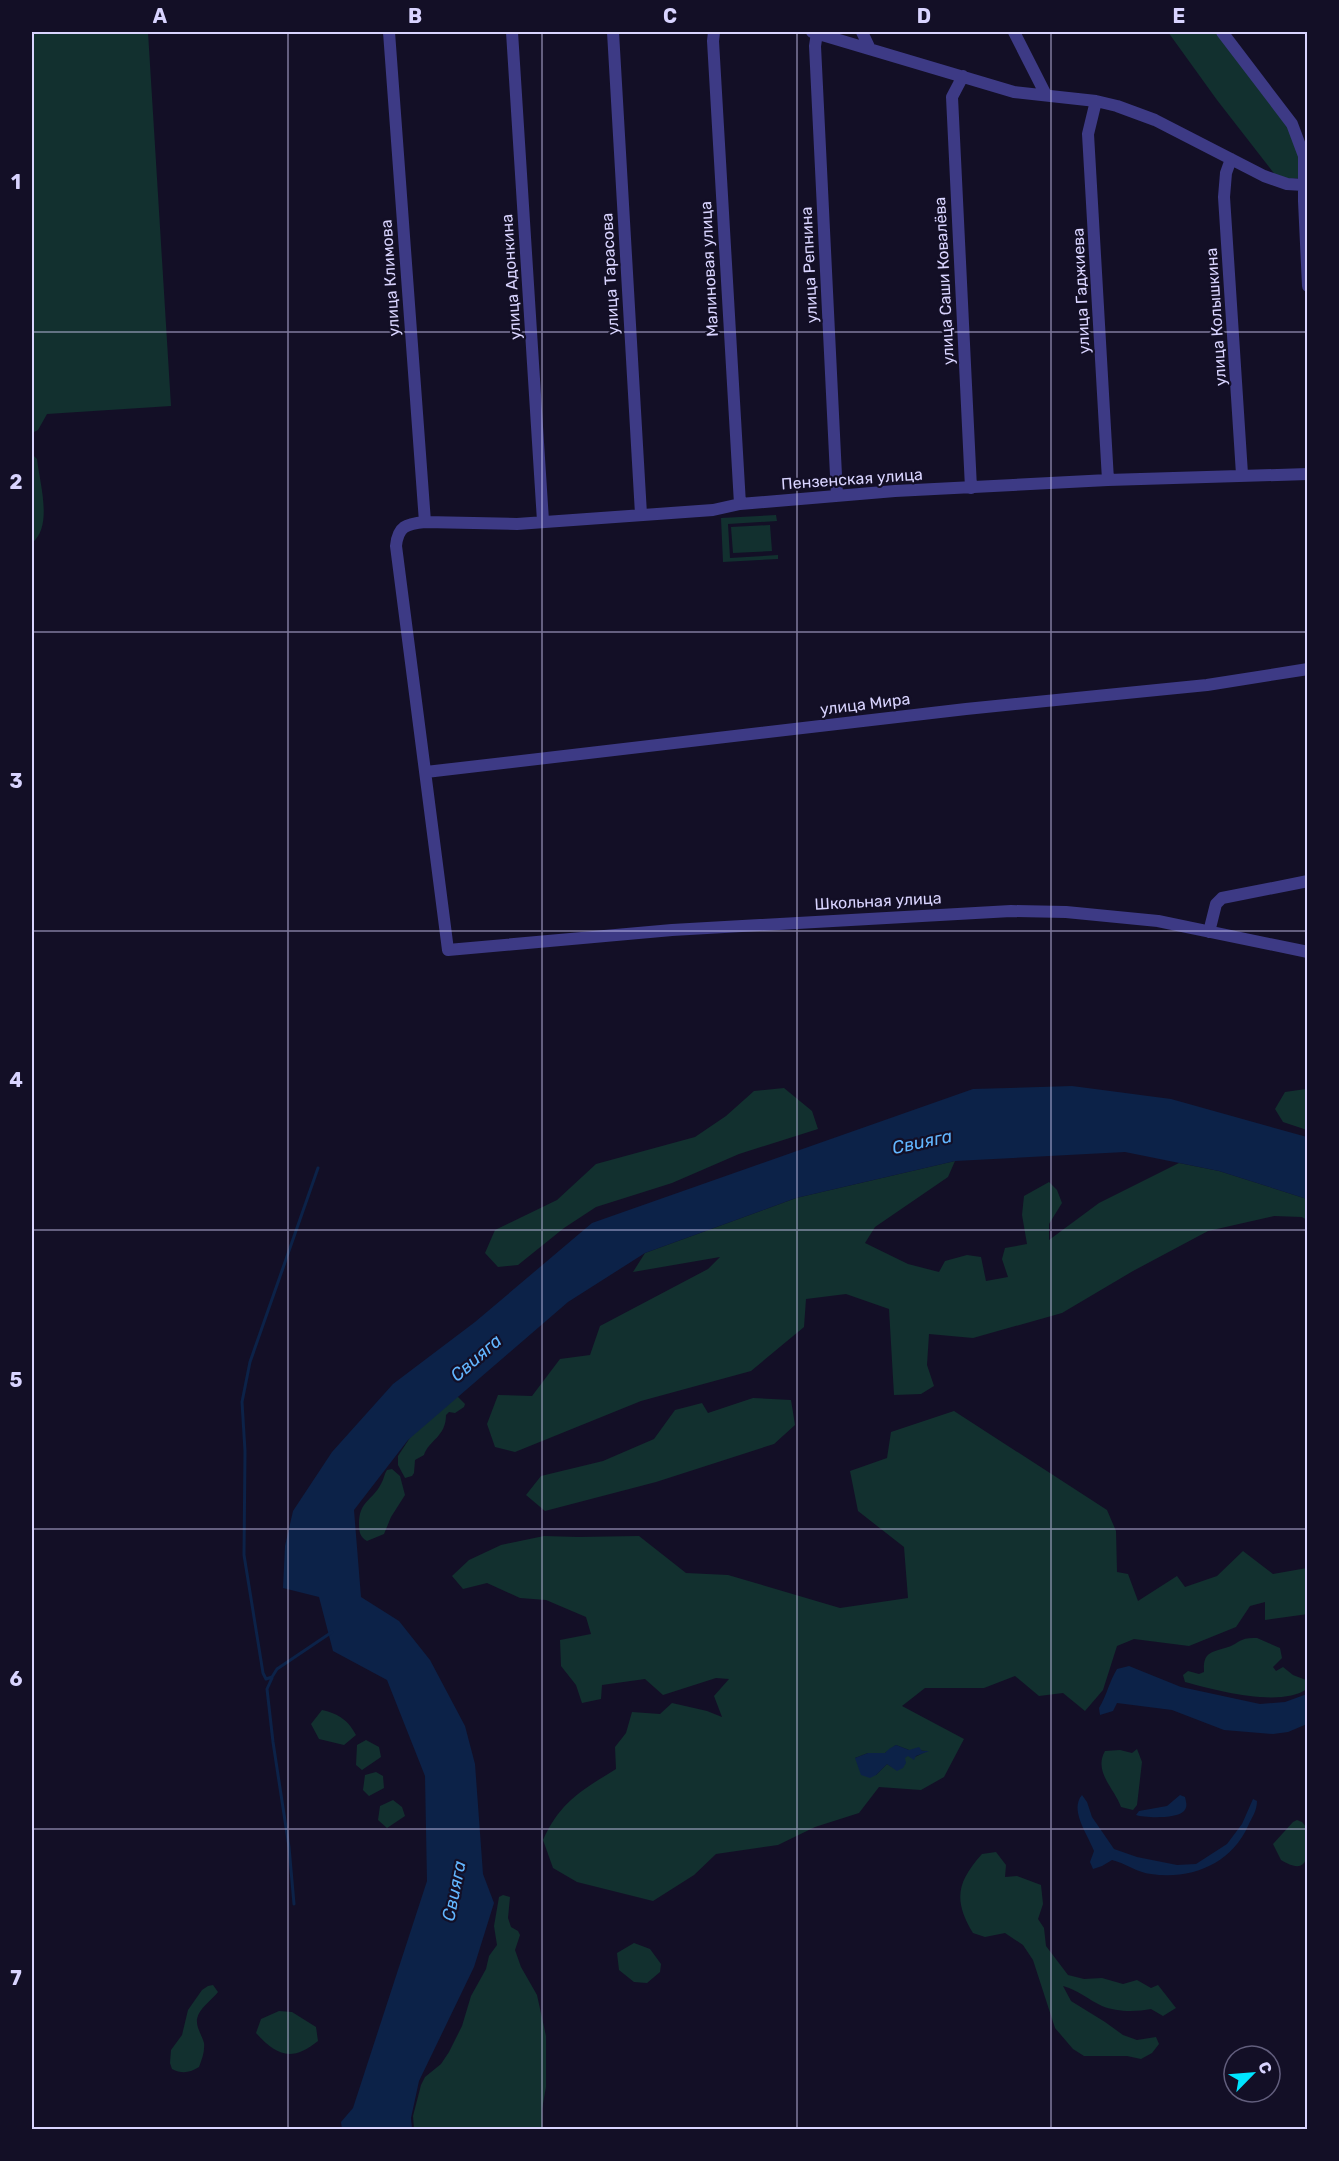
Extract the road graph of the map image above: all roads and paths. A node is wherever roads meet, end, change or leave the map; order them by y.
1 (388, 32) edge
2 (512, 32) edge
3 (613, 32) edge
4 (714, 32) edge
5 (814, 32) edge
6 (862, 32) edge
7 (1014, 32) edge
8 (1222, 32) edge
9 (870, 49) junction
10 (963, 76) junction
11 (1046, 95) junction
12 (1096, 101) junction
13 (1232, 159) junction
14 (1304, 185) junction
15 (1308, 286) edge
16 (1242, 474) junction
17 (1308, 474) edge
18 (1108, 480) junction
19 (970, 488) junction
20 (837, 496) junction
21 (740, 504) junction
22 (641, 514) junction
23 (543, 521) junction
24 (425, 522) junction
25 (1308, 669) edge
26 (426, 772) junction
27 (1308, 881) edge
28 (1209, 932) junction
29 (1308, 952) edge

1 - 24 street, улица Климова
2 - 23 street, улица Адонкина
3 - 22 street, улица Тарасова
4 - 21 street, Малиновая улица
5 - 9 street
5 - 20 street, улица Репнина
6 - 9 street
7 - 11 street
8 - 14 street
9 - 10 street
10 - 11 street
10 - 19 street, улица Саши Ковалёва
11 - 12 street
12 - 13 street
12 - 18 street, улица Гаджиева
13 - 14 street
13 - 16 street, улица Колышкина
14 - 15 street
16 - 17 street, Пензенская улица
16 - 18 street, Пензенская улица
18 - 19 street, Пензенская улица
19 - 20 street, Пензенская улица
20 - 21 street, Пензенская улица
21 - 22 street, Пензенская улица
22 - 23 street, Пензенская улица
23 - 24 street, Пензенская улица
24 - 26 street, Пензенская улица
25 - 26 street, улица Мира
26 - 28 street, Школьная улица
27 - 28 street
28 - 29 street, Школьная улица

